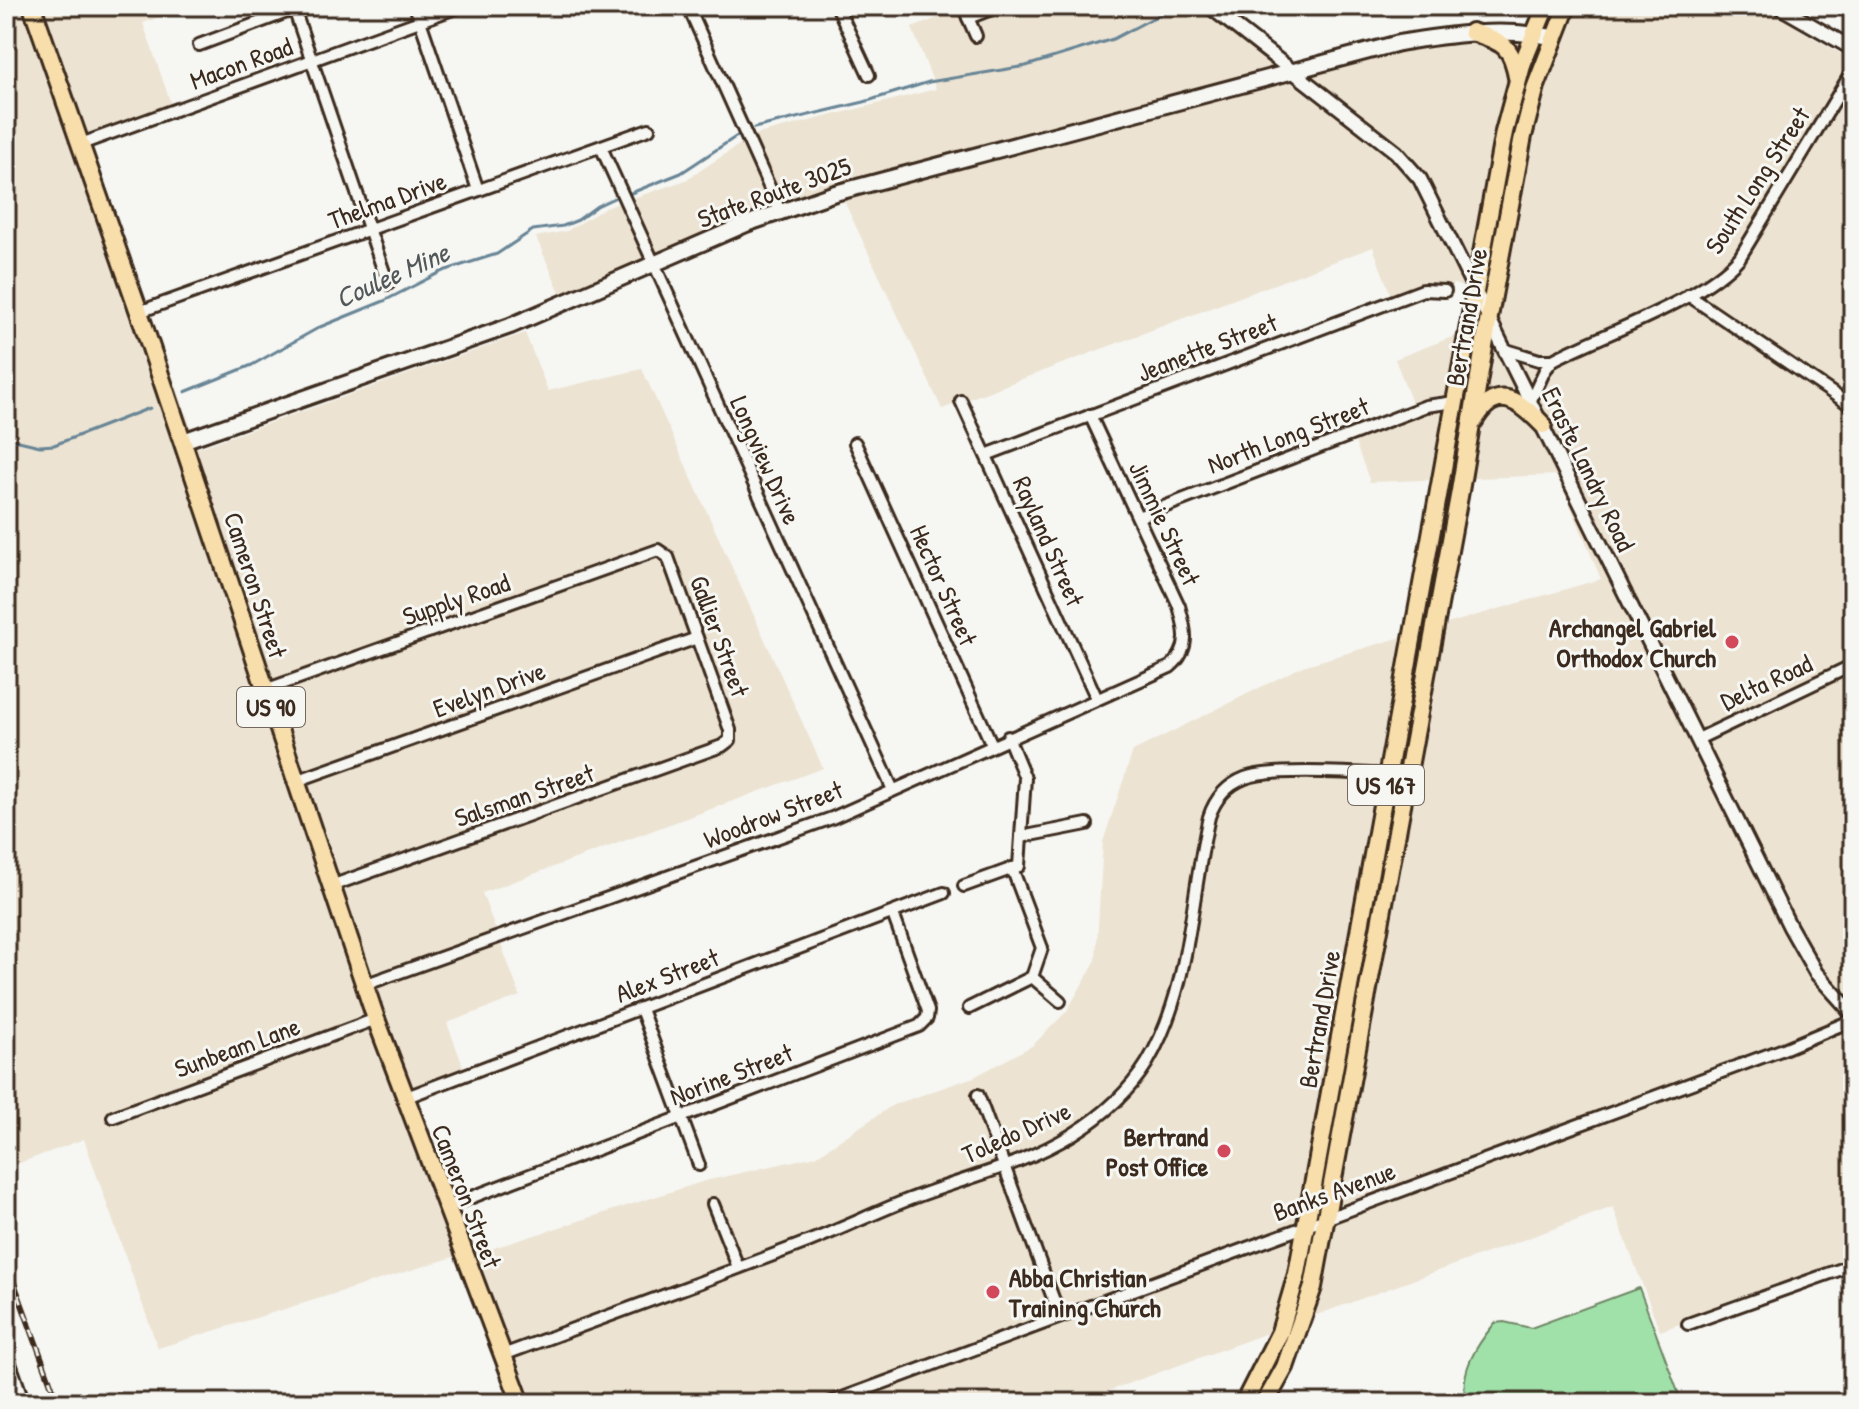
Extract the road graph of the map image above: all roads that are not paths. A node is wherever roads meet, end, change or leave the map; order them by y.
1 (32, 6) edge
2 (415, 6) edge
3 (461, 6) edge
4 (688, 6) edge
5 (837, 6) edge
6 (963, 6) edge
7 (999, 6) edge
8 (1209, 6) edge
9 (1546, 6) edge
10 (1567, 6) edge
11 (1778, 6) edge
12 (294, 8) edge
13 (968, 18) junction
14 (421, 20) junction
15 (1472, 32) junction
16 (1533, 34) junction
17 (976, 36) dead end
18 (1553, 37) junction
19 (199, 45) dead end
20 (1853, 49) edge
21 (312, 60) junction
22 (1853, 70) edge
23 (1293, 71) junction
24 (869, 75) dead end
25 (1518, 80) junction
26 (649, 129) dead end
27 (81, 144) junction
28 (601, 147) junction
29 (478, 190) junction
30 (780, 211) junction
31 (369, 230) junction
32 (654, 265) junction
33 (388, 284) dead end
34 (1475, 289) junction
35 (1445, 291) dead end
36 (1688, 295) junction
37 (139, 312) junction
38 (1489, 317) junction
39 (1506, 350) junction
40 (1553, 360) junction
41 (1531, 400) junction
42 (961, 401) dead end
43 (1455, 402) junction
44 (1853, 407) edge
45 (1090, 415) junction
46 (1543, 425) junction
47 (1471, 426) junction
48 (183, 441) junction
49 (855, 443) dead end
50 (986, 455) junction
51 (1138, 517) junction
52 (661, 551) joint
53 (1413, 636) junction
54 (697, 638) junction
55 (1431, 641) junction
56 (1183, 653) joint
57 (1853, 665) edge
58 (265, 690) junction
59 (1097, 699) junction
60 (1008, 737) junction
61 (1698, 739) junction
62 (730, 740) joint
63 (992, 745) junction
64 (1388, 775) junction
65 (296, 781) junction
66 (893, 790) junction
67 (1087, 824) dead end
68 (1021, 837) junction
69 (1012, 868) junction
70 (331, 886) junction
71 (964, 886) dead end
72 (944, 893) dead end
73 (893, 914) junction
74 (1032, 977) junction
75 (364, 985) junction
76 (1060, 1001) dead end
77 (969, 1008) dead end
78 (641, 1009) junction
79 (1853, 1014) edge
80 (376, 1019) junction
81 (1853, 1020) edge
82 (978, 1095) dead end
83 (404, 1098) junction
84 (113, 1117) dead end
85 (680, 1118) junction
86 (699, 1165) dead end
87 (1004, 1165) junction
88 (713, 1204) dead end
89 (446, 1207) junction
90 (1326, 1217) junction
91 (1306, 1225) junction
92 (1853, 1265) edge
93 (738, 1267) junction
94 (1060, 1317) junction
95 (1688, 1324) dead end
96 (6, 1352) edge
97 (503, 1355) junction
98 (24, 1403) edge
99 (521, 1403) edge
100 (829, 1403) edge
101 (1244, 1403) edge
102 (1265, 1403) edge

1 - 27 main road, Cameron Street / US 90
2 - 14 street
3 - 14 street, Macon Road
4 - 30 street
5 - 24 street
6 - 13 street
7 - 13 street
8 - 23 street, Eraste Landry Road
9 - 16 main road, Bertrand Drive / US 167
10 - 18 main road, Bertrand Drive / US 167
11 - 20 street
12 - 19 street
12 - 21 street
13 - 17 street
14 - 21 street, Macon Road
14 - 29 street
15 - 16 main road, State Route 3025
15 - 23 main road, State Route 3025
15 - 25 main road
16 - 18 main road, State Route 3025
16 - 25 main road, Bertrand Drive / US 167
18 - 38 main road, Bertrand Drive / US 167
21 - 27 street, Macon Road
21 - 31 street
22 - 36 street, South Long Street
23 - 30 main road, State Route 3025
23 - 34 street, Eraste Landry Road
25 - 34 main road, Bertrand Drive / US 167
26 - 28 street, Thelma Drive
27 - 37 main road, Cameron Street / US 90
28 - 29 street, Thelma Drive
28 - 32 street, Longview Drive
29 - 31 street, Thelma Drive
30 - 32 main road, State Route 3025
31 - 33 street
31 - 37 street, Thelma Drive
32 - 48 main road, State Route 3025
32 - 66 street, Longview Drive
34 - 38 street, Eraste Landry Road
34 - 43 main road, Bertrand Drive / US 167
35 - 45 street, Jeanette Street
36 - 40 street, South Long Street
36 - 44 street
37 - 48 main road, Cameron Street / US 90
38 - 39 street, Eraste Landry Road
38 - 47 main road, Bertrand Drive / US 167
39 - 40 street
39 - 41 street, Eraste Landry Road
40 - 41 street
41 - 46 street, Eraste Landry Road
42 - 50 street, Rayland Street
43 - 51 street, North Long Street
43 - 53 main road, Bertrand Drive / US 167
45 - 50 street, Jeanette Street
45 - 51 street, Jimmie Street
46 - 47 main road
46 - 61 street, Eraste Landry Road
47 - 55 main road, Bertrand Drive / US 167
48 - 58 main road, Cameron Street / US 90
49 - 63 street, Hector Street
50 - 59 street, Rayland Street
51 - 56 street, Jimmie Street
52 - 54 street, Gallier Street
52 - 58 street, Supply Road
53 - 55 street
53 - 64 main road, Bertrand Drive / US 167
54 - 62 street, Gallier Street
54 - 65 street, Evelyn Drive
55 - 90 main road, Bertrand Drive / US 167
56 - 59 street, Woodrow Street
57 - 61 street, Delta Road
58 - 65 main road, Cameron Street / US 90
59 - 60 street, Woodrow Street
60 - 63 street, Woodrow Street
60 - 68 street
61 - 79 street, Eraste Landry Road
62 - 70 street, Salsman Street
63 - 66 street, Woodrow Street
64 - 87 street, Toledo Drive
64 - 91 main road, Bertrand Drive / US 167
65 - 70 main road, Cameron Street / US 90
66 - 75 street, Woodrow Street
67 - 68 street
68 - 69 street
69 - 71 street
69 - 74 street
70 - 75 main road, Cameron Street / US 90
72 - 73 street, Alex Street
73 - 78 street, Alex Street
73 - 85 street, Norine Street
74 - 76 street
74 - 77 street
75 - 80 main road, Cameron Street / US 90
78 - 83 street, Alex Street
78 - 85 street
80 - 83 main road, Cameron Street / US 90
80 - 84 street, Sunbeam Lane
81 - 90 street, Banks Avenue
82 - 87 street
83 - 89 main road, Cameron Street / US 90
85 - 86 street
85 - 89 street, Norine Street
87 - 93 street, Toledo Drive
87 - 94 street
88 - 93 street
89 - 97 main road, Cameron Street / US 90
90 - 91 street, Banks Avenue
90 - 102 main road, Bertrand Drive / US 167
91 - 94 street, Banks Avenue
91 - 101 main road, Bertrand Drive / US 167
92 - 95 street
93 - 97 street, Toledo Drive
94 - 100 street, Banks Avenue
96 - 98 street
97 - 99 main road, Cameron Street / US 90

